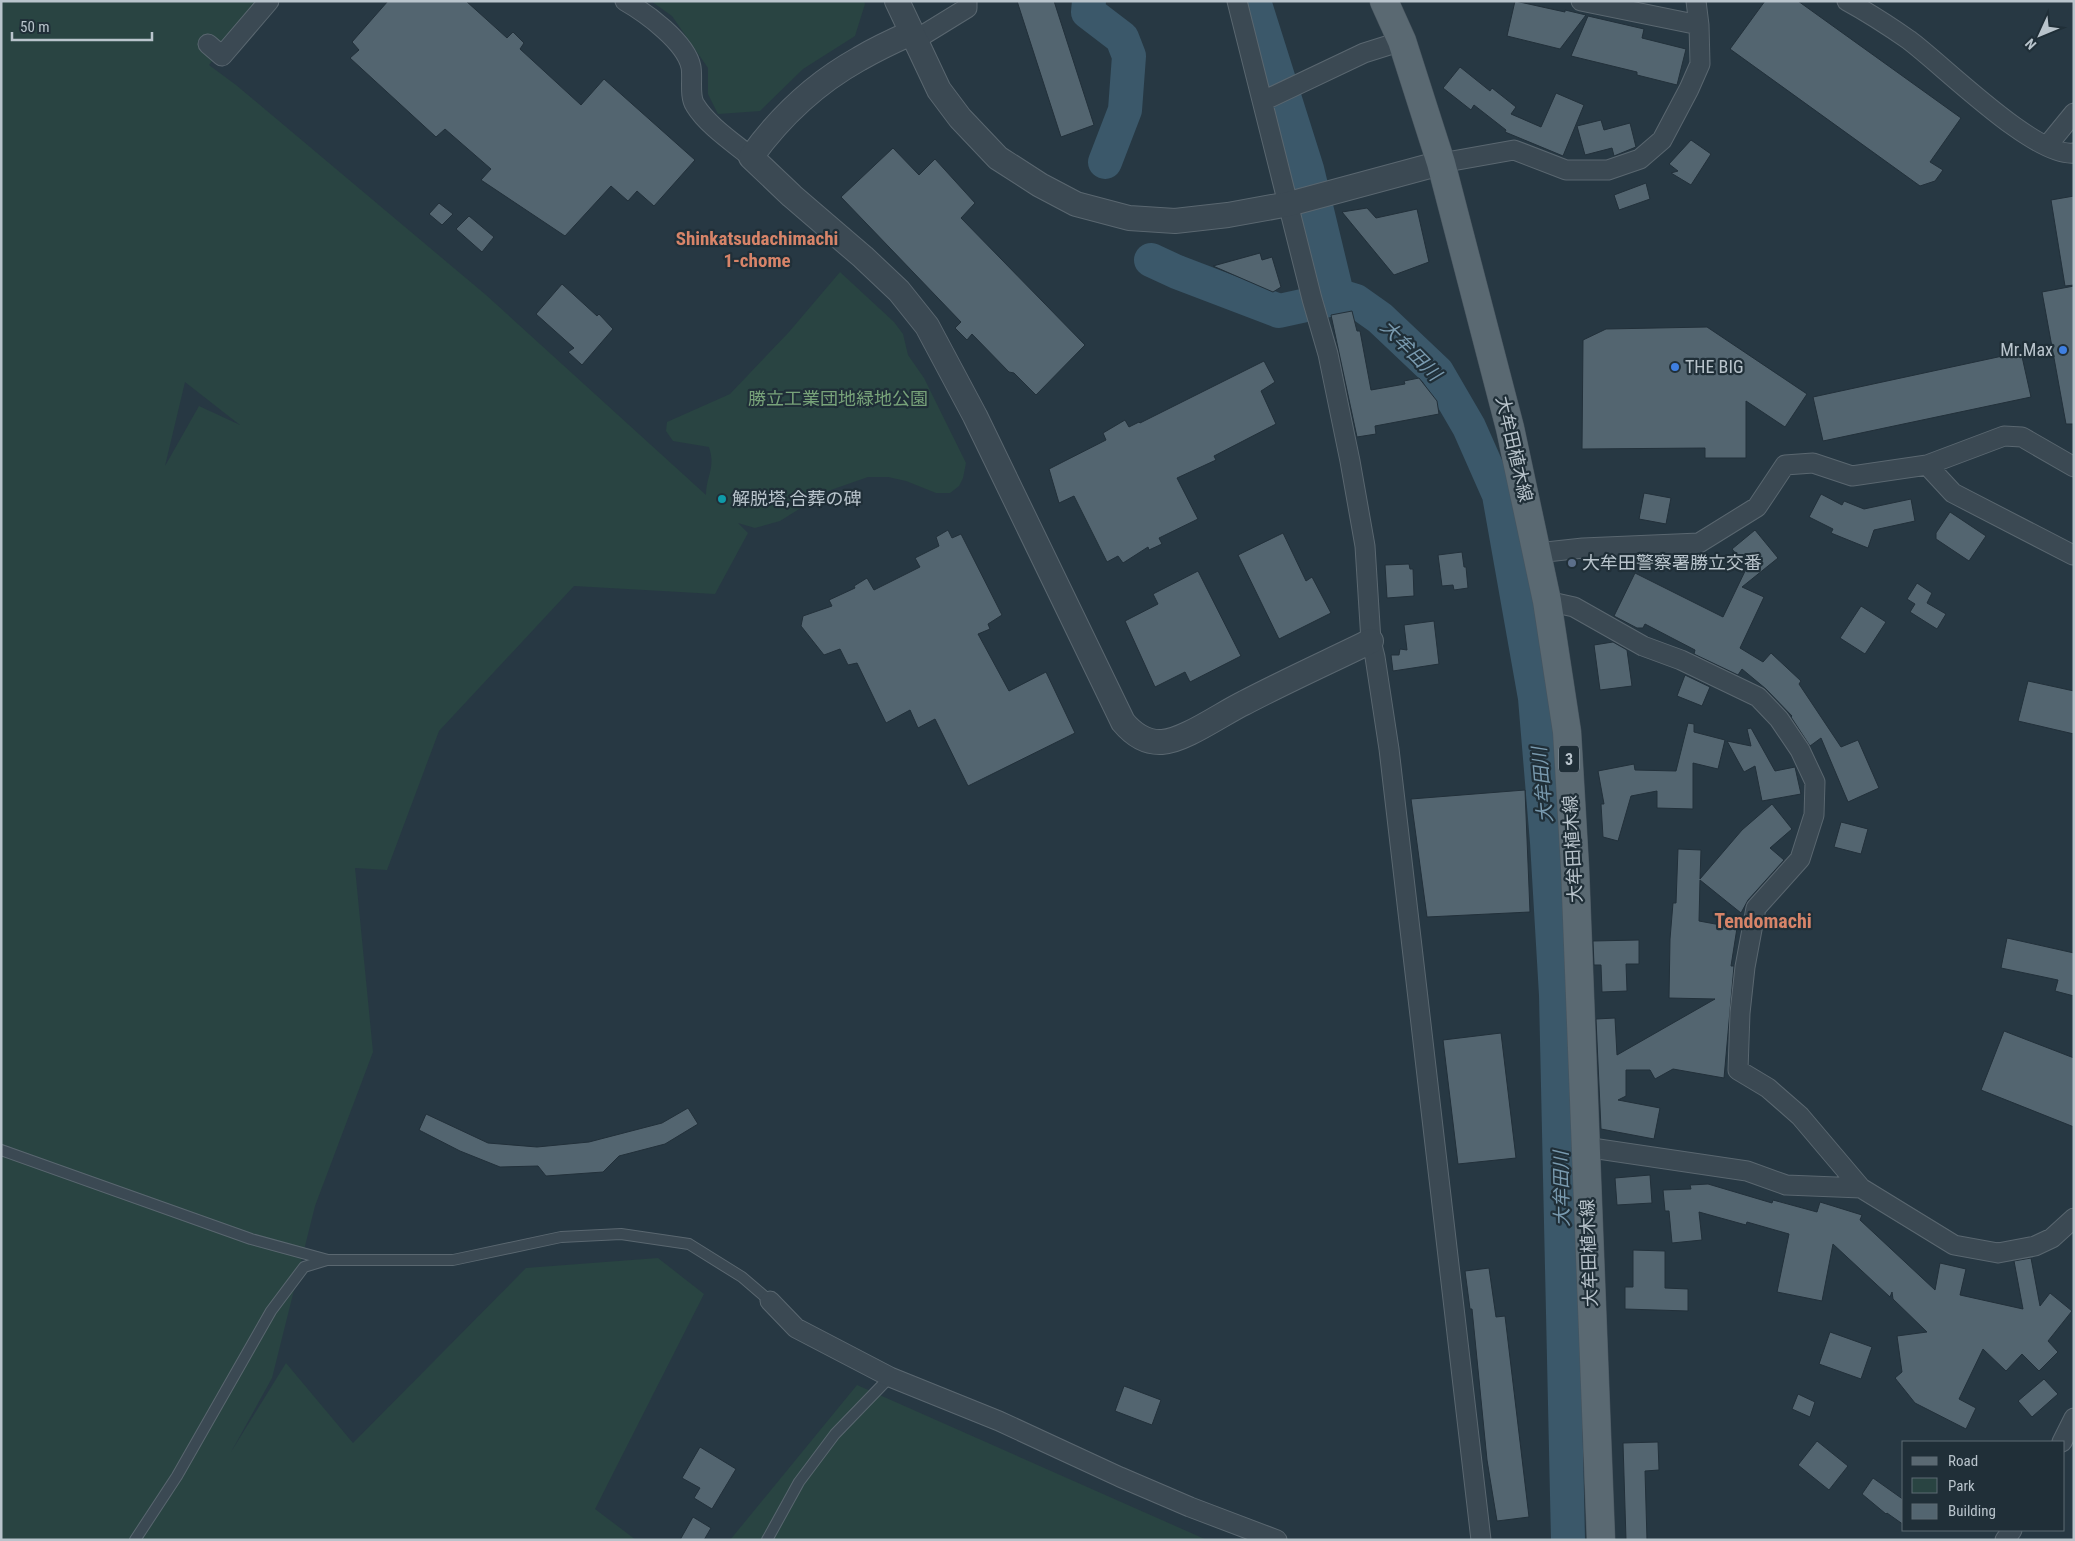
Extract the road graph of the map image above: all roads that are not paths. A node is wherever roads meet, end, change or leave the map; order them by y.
1 (269, 1) edge
2 (625, 1) edge
3 (897, 1) edge
4 (967, 1) edge
5 (1237, 1) edge
6 (1384, 1) edge
7 (1581, 1) edge
8 (1696, 1) edge
9 (1847, 1) edge
10 (1699, 25) junction
11 (913, 36) junction
12 (1402, 41) junction
13 (208, 44) dead end
14 (1267, 99) junction
15 (2074, 112) edge
16 (2047, 146) junction
17 (2074, 153) edge
18 (751, 157) junction
19 (1441, 163) junction
20 (1295, 202) junction
21 (1927, 465) junction
22 (2074, 467) edge
23 (1537, 553) junction
24 (2073, 555) edge
25 (1547, 601) junction
26 (1371, 641) junction
27 (1585, 1147) junction
28 (1, 1150) edge
29 (1861, 1188) junction
30 (2074, 1218) edge
31 (328, 1260) junction
32 (770, 1301) joint
33 (890, 1377) junction
34 (2074, 1418) edge
35 (2062, 1441) edge
36 (135, 1540) edge
37 (766, 1540) edge
38 (1277, 1540) edge
39 (1481, 1540) edge
40 (1600, 1540) edge

1 - 13 street
2 - 18 street
3 - 11 street
4 - 11 street
5 - 14 street
6 - 12 main road, 大牟田植木線 / 3
7 - 10 street
8 - 10 street
9 - 16 street
10 - 19 street
11 - 18 street
11 - 20 street
12 - 14 street
12 - 19 main road, 大牟田植木線 / 3
14 - 20 street
15 - 16 street
16 - 17 street
18 - 26 street
19 - 20 street
19 - 23 main road, 大牟田植木線 / 3
20 - 26 street
21 - 22 street
21 - 23 street
21 - 24 street
23 - 25 main road, 大牟田植木線 / 3
25 - 27 main road, 大牟田植木線 / 3
25 - 29 street
26 - 39 street
27 - 29 street
27 - 40 main road, 大牟田植木線 / 3
28 - 31 lane
29 - 30 street
31 - 32 lane
31 - 36 lane
32 - 33 street
33 - 37 lane
33 - 38 street
34 - 35 street

